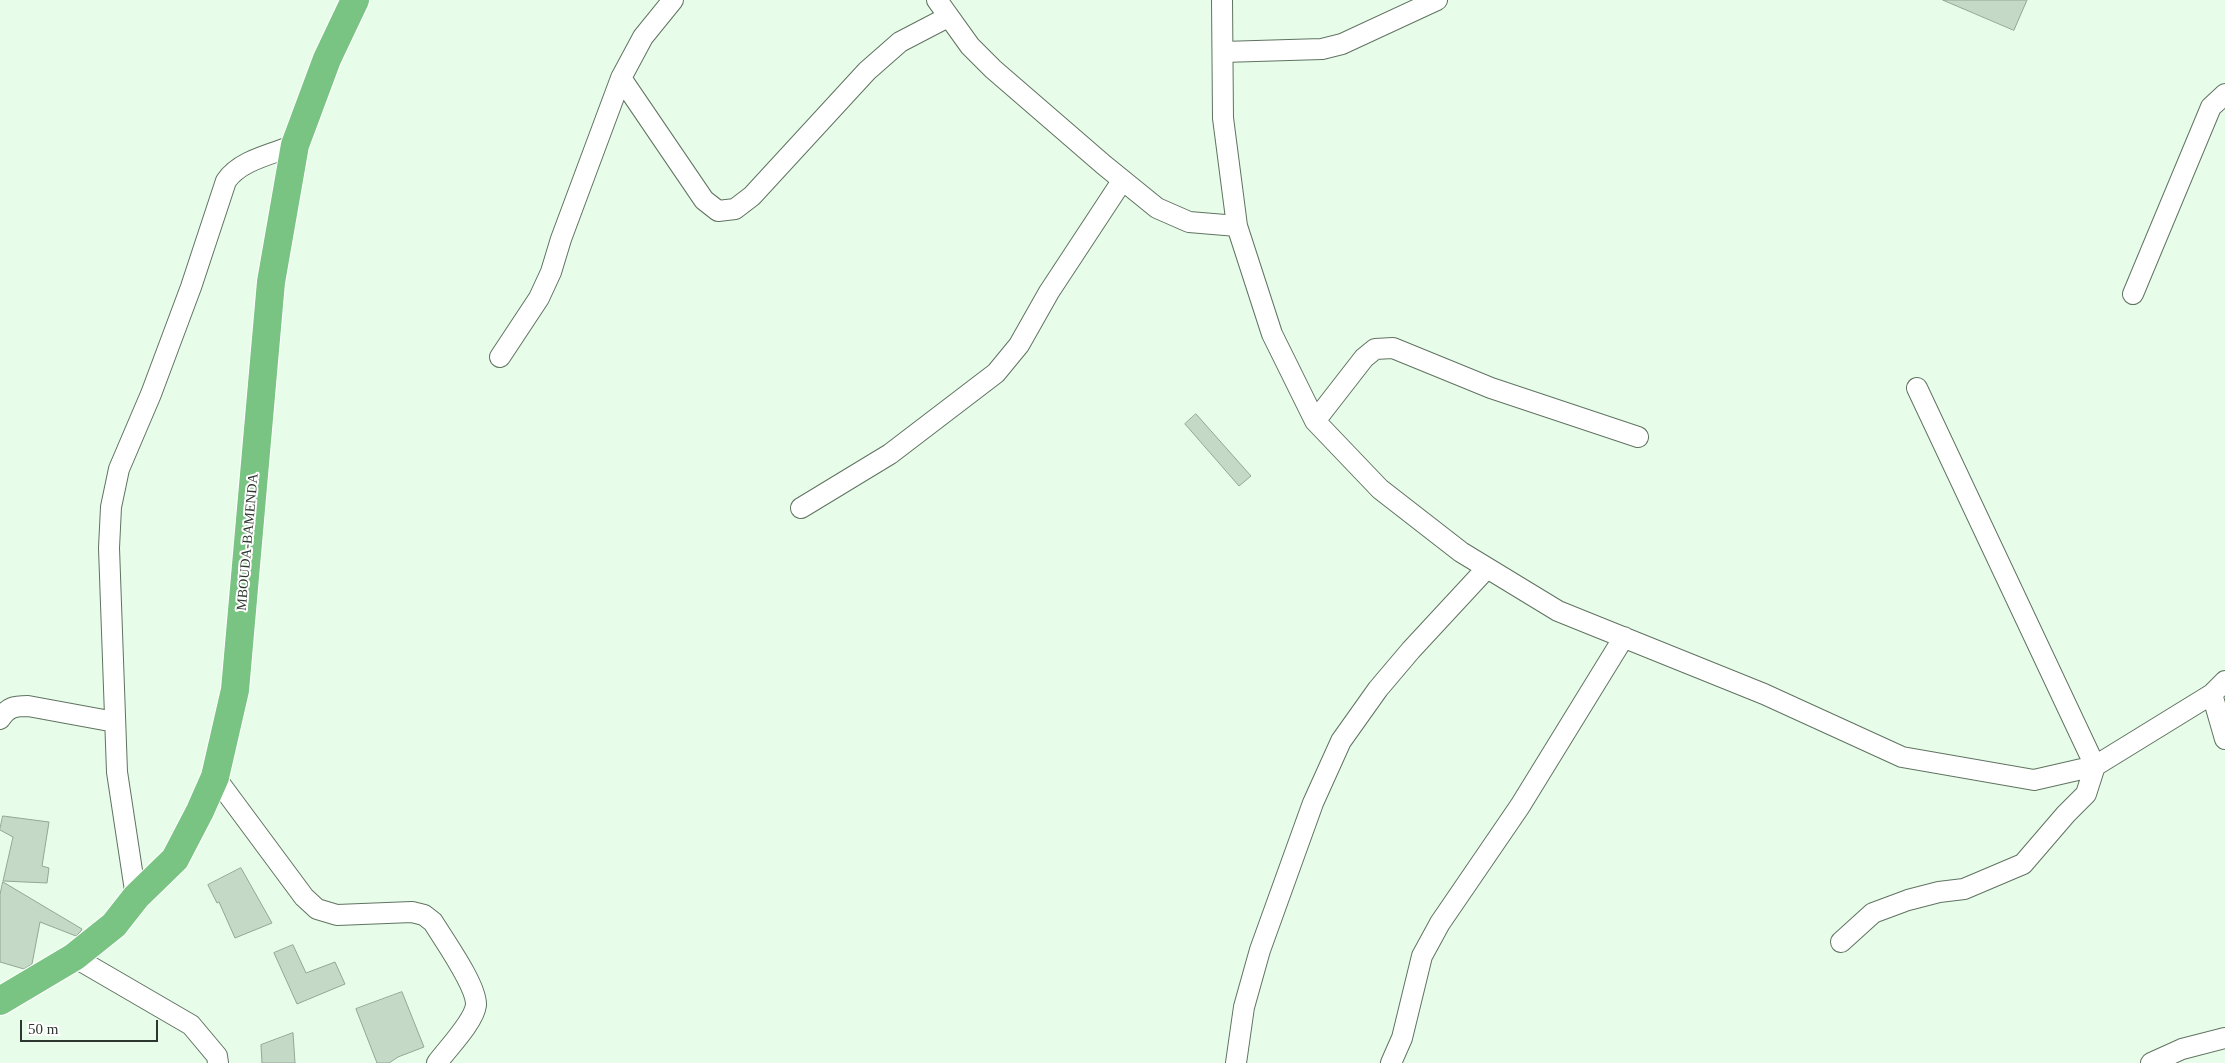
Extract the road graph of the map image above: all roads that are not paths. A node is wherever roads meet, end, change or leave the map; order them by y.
1 (355, 0) edge
2 (673, 0) edge
3 (937, 0) edge
4 (1222, 0) edge
5 (1437, 0) edge
6 (948, 17) junction
7 (1223, 52) junction
8 (621, 78) junction
9 (2225, 94) edge
10 (295, 145) junction
11 (1122, 181) junction
12 (1237, 226) junction
13 (2133, 294) dead end
14 (500, 357) dead end
15 (1917, 388) dead end
16 (1316, 421) junction
17 (1638, 437) dead end
18 (801, 508) dead end
19 (1487, 568) junction
20 (1624, 637) junction
21 (2218, 687) edge
22 (0, 719) edge
23 (115, 722) junction
24 (2225, 739) edge
25 (2095, 766) junction
26 (215, 777) junction
27 (136, 897) junction
28 (1841, 942) dead end
29 (74, 957) junction
30 (0, 1001) edge
31 (2225, 1038) edge
32 (220, 1061) edge
33 (437, 1063) edge
34 (1236, 1063) edge
35 (1391, 1063) edge
36 (2151, 1063) edge

1 - 10 highway, MBOUDA-BAMENDA
2 - 8 street
3 - 6 street
4 - 7 street
5 - 7 street
6 - 8 street
6 - 11 street
7 - 12 street
8 - 14 street
9 - 13 street
10 - 23 street
10 - 26 highway, MBOUDA-BAMENDA
11 - 12 street
11 - 18 street
12 - 16 street
15 - 25 street
16 - 17 street
16 - 19 street
19 - 20 street
19 - 34 street
20 - 25 street
20 - 35 street
21 - 24 street
21 - 25 street
22 - 23 street
23 - 27 street
25 - 28 street
26 - 27 highway, MBOUDA-BAMENDA
26 - 33 street
27 - 29 highway, MBOUDA-BAMENDA
29 - 30 highway, MBOUDA-BAMENDA
29 - 32 street
31 - 36 street

